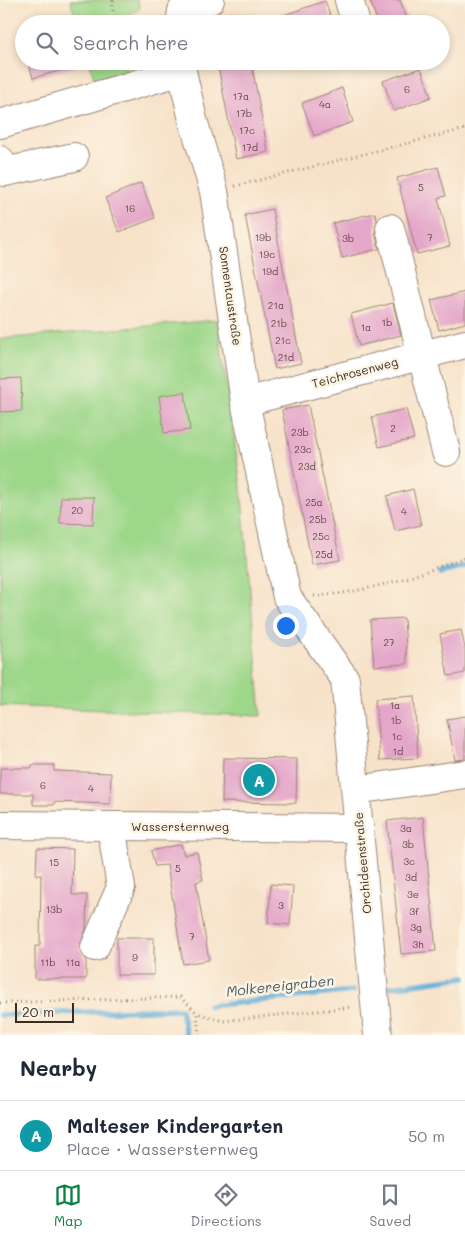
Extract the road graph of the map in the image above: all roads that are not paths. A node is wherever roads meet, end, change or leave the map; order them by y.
1 (210, 0) edge
2 (349, 0) edge
3 (181, 15) edge
4 (353, 15) edge
5 (169, 70) edge
6 (183, 70) edge
7 (0, 124) edge
8 (74, 157) dead end
9 (0, 160) edge
10 (390, 228) dead end
11 (465, 344) edge
12 (420, 355) junction
13 (245, 402) junction
14 (446, 452) dead end
15 (346, 692) joint
16 (465, 774) edge
17 (356, 790) junction
18 (0, 826) edge
19 (110, 826) junction
20 (360, 828) junction
21 (95, 947) dead end
22 (378, 1035) edge

1 - 3 street
2 - 4 street
5 - 7 street, Sonnentaustraße
6 - 13 street, Sonnentaustraße
8 - 9 street
10 - 12 street
11 - 12 street, Teichrosenweg
12 - 13 street, Teichrosenweg
12 - 14 street
13 - 15 street, Sonnentaustraße
15 - 17 street, Orchideenstraße
16 - 17 street
17 - 20 street, Orchideenstraße
18 - 19 street, Wassersternweg
19 - 20 street, Wassersternweg
19 - 21 street
20 - 22 street, Orchideenstraße

